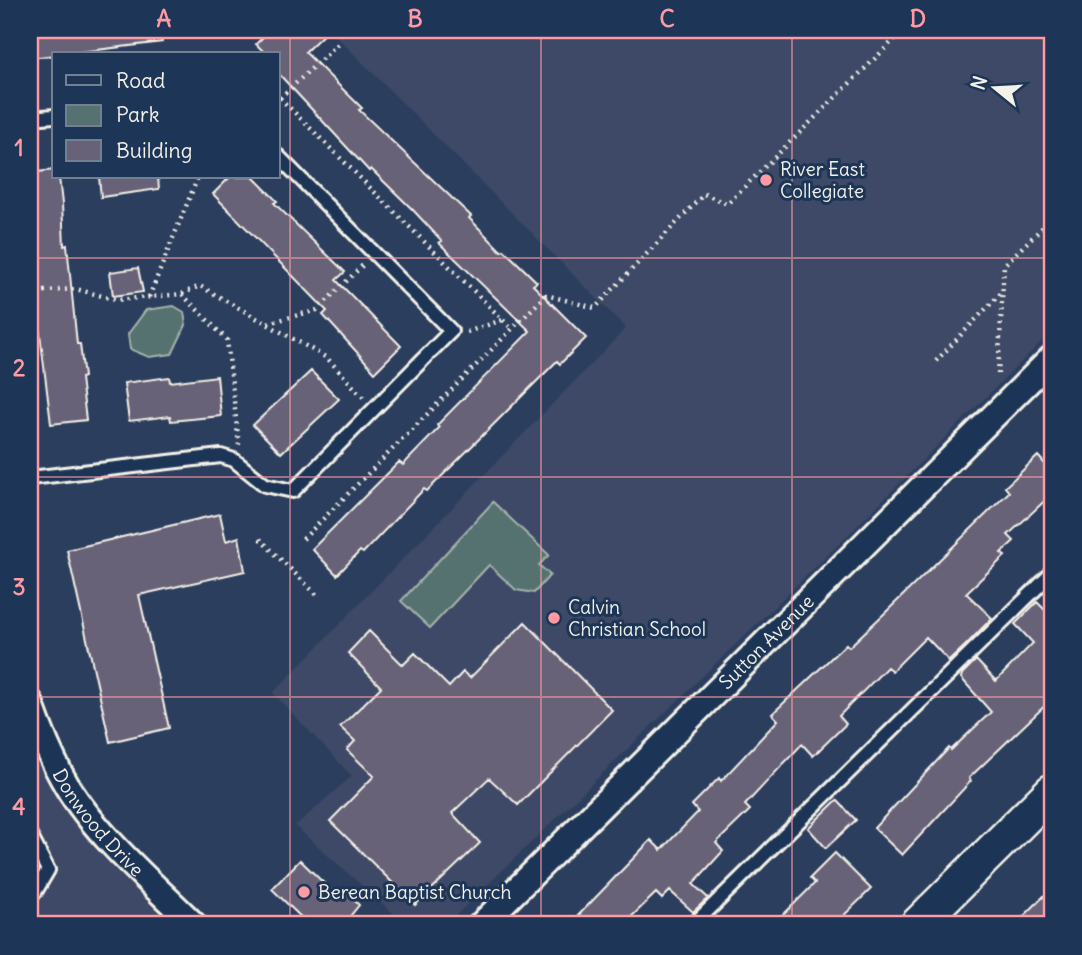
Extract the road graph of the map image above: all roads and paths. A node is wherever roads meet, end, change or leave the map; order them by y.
1 (904, 30) edge
2 (338, 44) dead end
3 (280, 97) edge
4 (280, 99) edge
5 (52, 116) edge
6 (30, 118) edge
7 (280, 158) edge
8 (198, 178) edge
9 (1052, 218) edge
10 (374, 253) junction
11 (1002, 291) junction
12 (30, 292) edge
13 (182, 294) junction
14 (149, 297) junction
15 (502, 320) junction
16 (267, 323) junction
17 (512, 329) junction
18 (452, 331) junction
19 (1052, 358) edge
20 (936, 361) dead end
21 (998, 374) dead end
22 (375, 409) junction
23 (234, 460) junction
24 (30, 478) edge
25 (260, 539) dead end
26 (303, 539) dead end
27 (1052, 573) edge
28 (317, 595) dead end
29 (30, 702) edge
30 (1052, 791) edge
31 (30, 835) edge
32 (30, 895) edge
33 (194, 925) edge
34 (481, 925) edge
35 (693, 925) edge
36 (917, 925) edge

1 - 17 path
2 - 3 path
4 - 15 path
5 - 6 lane
7 - 10 lane
8 - 14 path
9 - 11 path
10 - 16 path
10 - 18 lane
11 - 20 path
11 - 21 path
12 - 14 path
13 - 14 path
13 - 16 path
13 - 23 path
15 - 17 path
15 - 18 path
16 - 22 path
17 - 26 path
18 - 22 lane
19 - 34 street, Sutton Avenue
22 - 23 lane
23 - 24 lane
25 - 28 path
27 - 35 lane
29 - 33 street, Donwood Drive
30 - 36 street
31 - 32 lane

